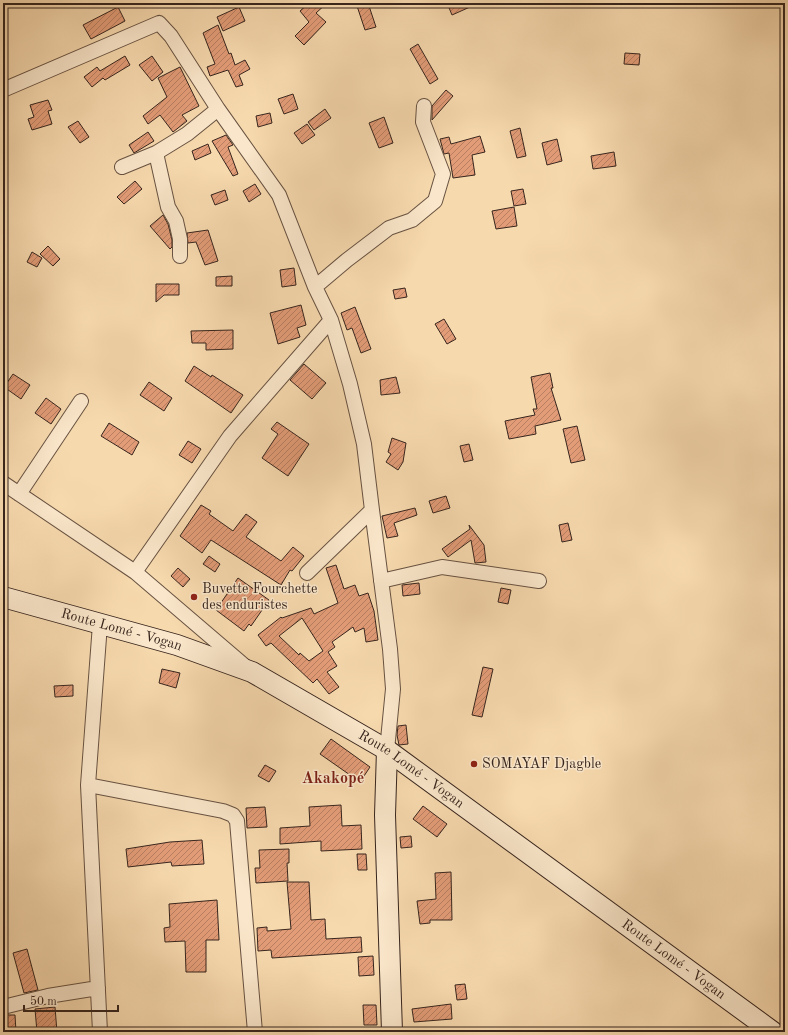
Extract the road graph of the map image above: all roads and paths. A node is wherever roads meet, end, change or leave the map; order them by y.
1 (3, 90) edge
2 (424, 106) dead end
3 (218, 109) junction
4 (156, 153) junction
5 (122, 167) dead end
6 (180, 256) dead end
7 (315, 287) junction
8 (331, 320) junction
9 (81, 401) dead end
10 (3, 483) edge
11 (19, 494) junction
12 (372, 510) junction
13 (135, 572) junction
14 (307, 573) dead end
15 (381, 581) junction
16 (539, 581) dead end
17 (3, 596) edge
18 (100, 624) junction
19 (252, 672) junction
20 (387, 750) junction
21 (88, 785) junction
22 (98, 988) junction
23 (3, 1007) edge
24 (100, 1032) edge
25 (256, 1032) edge
26 (392, 1032) edge
27 (773, 1032) edge

1 - 3 street
2 - 7 street
3 - 4 street
3 - 7 street
4 - 5 street
4 - 6 street
7 - 8 street
8 - 12 street
8 - 13 street
9 - 11 street
10 - 11 street
11 - 13 street
12 - 14 street
12 - 15 street
13 - 19 street
15 - 16 street
15 - 20 street
17 - 18 main road, Route Lomé - Vogan
18 - 19 main road, Route Lomé - Vogan
18 - 21 street
19 - 20 main road, Route Lomé - Vogan
20 - 26 main road
20 - 27 main road, Route Lomé - Vogan
21 - 22 street
21 - 25 street
22 - 23 street
22 - 24 street

